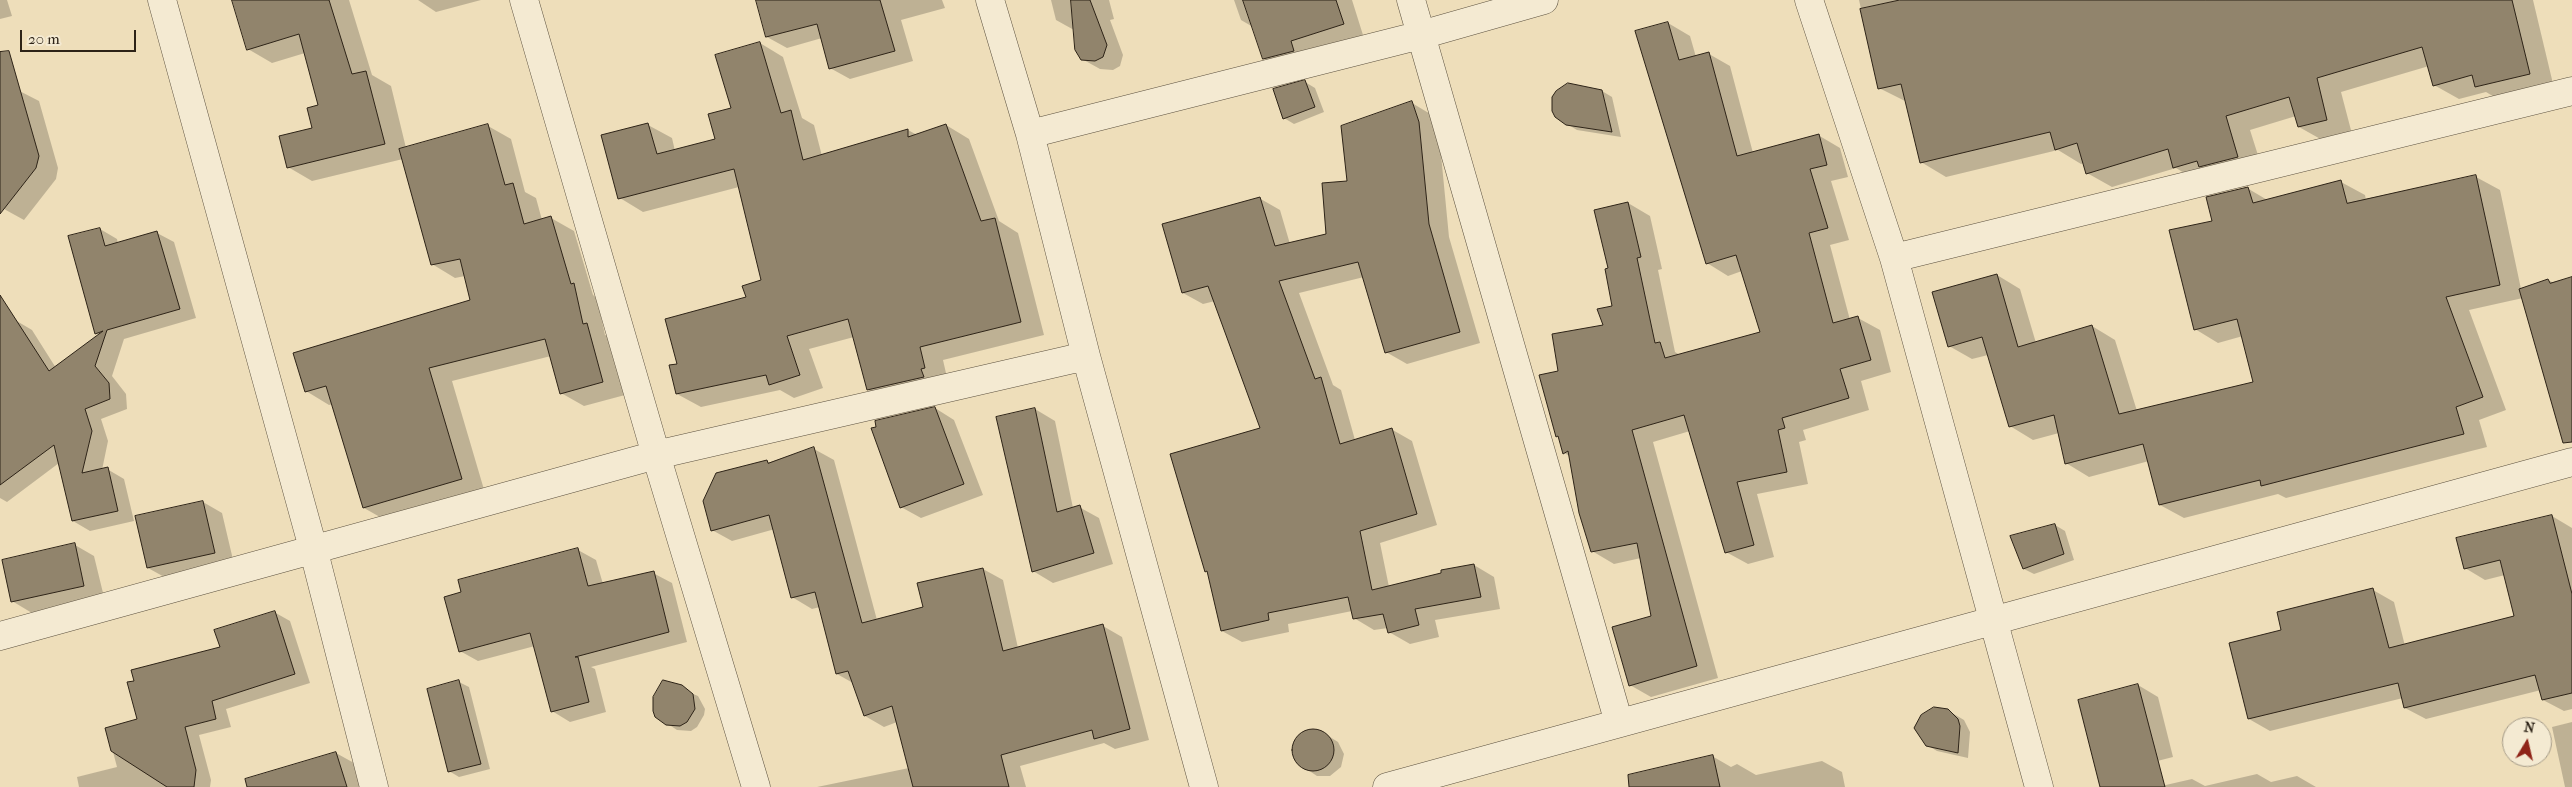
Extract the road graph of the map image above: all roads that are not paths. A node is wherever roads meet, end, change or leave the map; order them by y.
1 (162, 0) edge
2 (524, 0) edge
3 (990, 0) edge
4 (1411, 0) edge
5 (1544, 0) edge
6 (1809, 0) edge
7 (1421, 35) junction
8 (2572, 91) edge
9 (1030, 134) junction
10 (1894, 258) junction
11 (1086, 356) junction
12 (656, 455) junction
13 (2572, 462) edge
14 (312, 548) junction
15 (1992, 620) junction
16 (0, 636) edge
17 (1619, 723) junction
18 (374, 787) edge
19 (756, 787) edge
20 (1204, 787) edge
21 (1387, 787) edge
22 (2039, 787) edge

1 - 14 street
2 - 12 street
3 - 9 street
4 - 7 street
5 - 7 street
6 - 10 street
7 - 9 street
7 - 17 street
8 - 10 street
9 - 11 street
10 - 15 street
11 - 12 street
11 - 20 street
12 - 14 street
12 - 19 street
13 - 15 street
14 - 16 street
14 - 18 street
15 - 17 street
15 - 22 street
17 - 21 street

